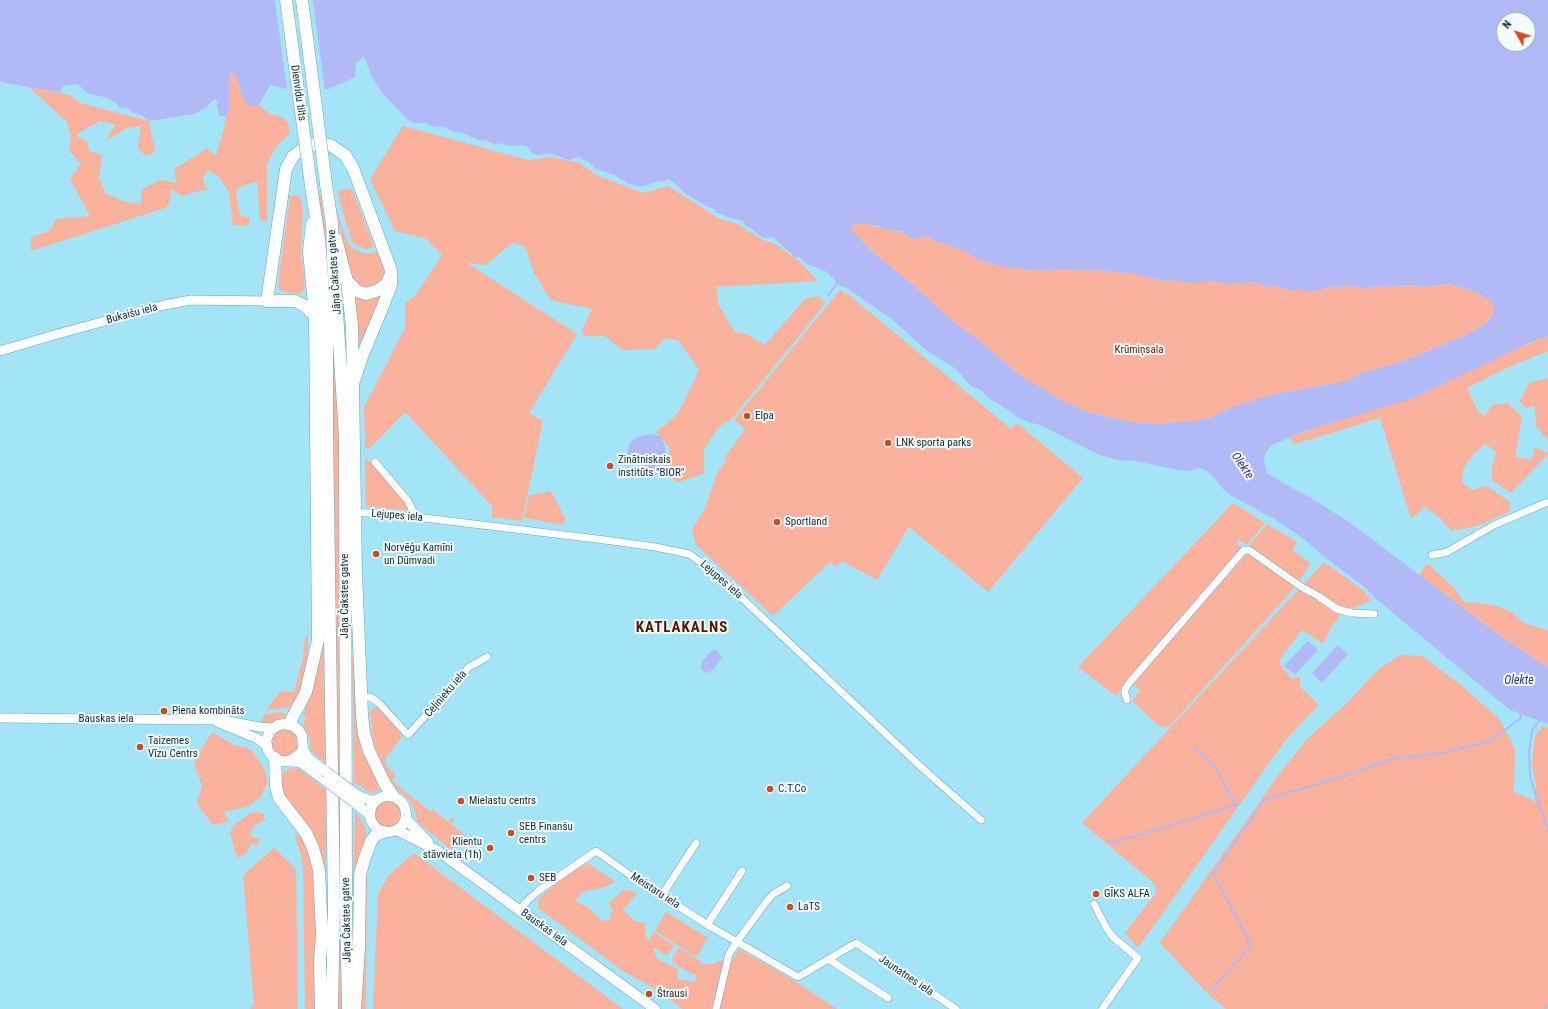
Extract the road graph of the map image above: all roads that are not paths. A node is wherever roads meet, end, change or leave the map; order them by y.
1 (286, 0) edge
2 (302, 0) edge
3 (326, 184) joint
4 (310, 186) joint
5 (313, 210) junction
6 (332, 224) junction
7 (391, 273) junction
8 (347, 281) junction
9 (267, 300) junction
10 (315, 316) junction
11 (0, 351) edge
12 (354, 381) junction
13 (374, 462) dead end
14 (1548, 502) edge
15 (355, 512) junction
16 (416, 517) junction
17 (1432, 555) dead end
18 (1374, 614) dead end
19 (487, 657) dead end
20 (362, 698) junction
21 (1127, 700) dead end
22 (0, 718) edge
23 (212, 721) junction
24 (289, 724) junction
25 (274, 728) junction
26 (266, 746) junction
27 (303, 749) junction
28 (275, 758) junction
29 (291, 760) junction
30 (326, 776) junction
31 (393, 796) junction
32 (354, 797) junction
33 (375, 801) junction
34 (370, 815) junction
35 (406, 818) junction
36 (981, 820) dead end
37 (397, 830) junction
38 (384, 832) junction
39 (696, 843) dead end
40 (432, 847) junction
41 (742, 871) dead end
42 (787, 886) dead end
43 (662, 895) junction
44 (1094, 904) dead end
45 (520, 910) junction
46 (707, 925) junction
47 (736, 943) junction
48 (828, 959) junction
49 (888, 998) dead end
50 (321, 1009) edge
51 (332, 1009) edge
52 (348, 1009) edge
53 (355, 1009) edge
54 (656, 1009) edge
55 (716, 1009) edge
56 (956, 1009) edge
57 (1102, 1009) edge

1 - 4 main road, Dienvidu tilts, bridge
2 - 3 main road, Dienvidu tilts, bridge
3 - 6 main road, Jāņa Čakstes gatve
4 - 5 main road, Jāņa Čakstes gatve
5 - 10 main road
5 - 51 main road, Jāņa Čakstes gatve
6 - 8 main road
6 - 52 main road, Jāņa Čakstes gatve
7 - 8 main road
7 - 9 main road
7 - 12 main road
8 - 12 main road
9 - 10 main road
9 - 11 street, Bukaišu iela
10 - 24 main road
12 - 15 main road
13 - 16 street
14 - 17 street
15 - 16 street, Lejupes iela
15 - 20 main road
16 - 36 street, Lejupes iela
18 - 21 street
19 - 20 street, Ceļinieku iela
20 - 31 main road
22 - 23 street, Bauskas iela
23 - 25 street, Bauskas iela
23 - 26 street
24 - 25 main road
24 - 27 main road
25 - 26 main road
26 - 28 main road
27 - 29 main road
27 - 30 main road
28 - 29 main road
28 - 50 main road
29 - 30 main road
30 - 32 main road, bridge
31 - 33 main road
31 - 35 main road
32 - 33 main road
32 - 34 main road
33 - 34 main road
34 - 38 main road
35 - 37 main road
35 - 40 main road, Bauskas iela
37 - 38 main road
37 - 40 main road, Bauskas iela
38 - 53 main road
39 - 43 street
40 - 45 main road, Bauskas iela
41 - 46 street
42 - 47 street
43 - 45 street, Meistaru iela
43 - 46 street, Meistaru iela
44 - 57 street
45 - 54 main road, Bauskas iela
46 - 47 street, Meistaru iela
47 - 48 street, Meistaru iela
47 - 55 street
48 - 49 street
48 - 56 street, Jaunatnes iela

